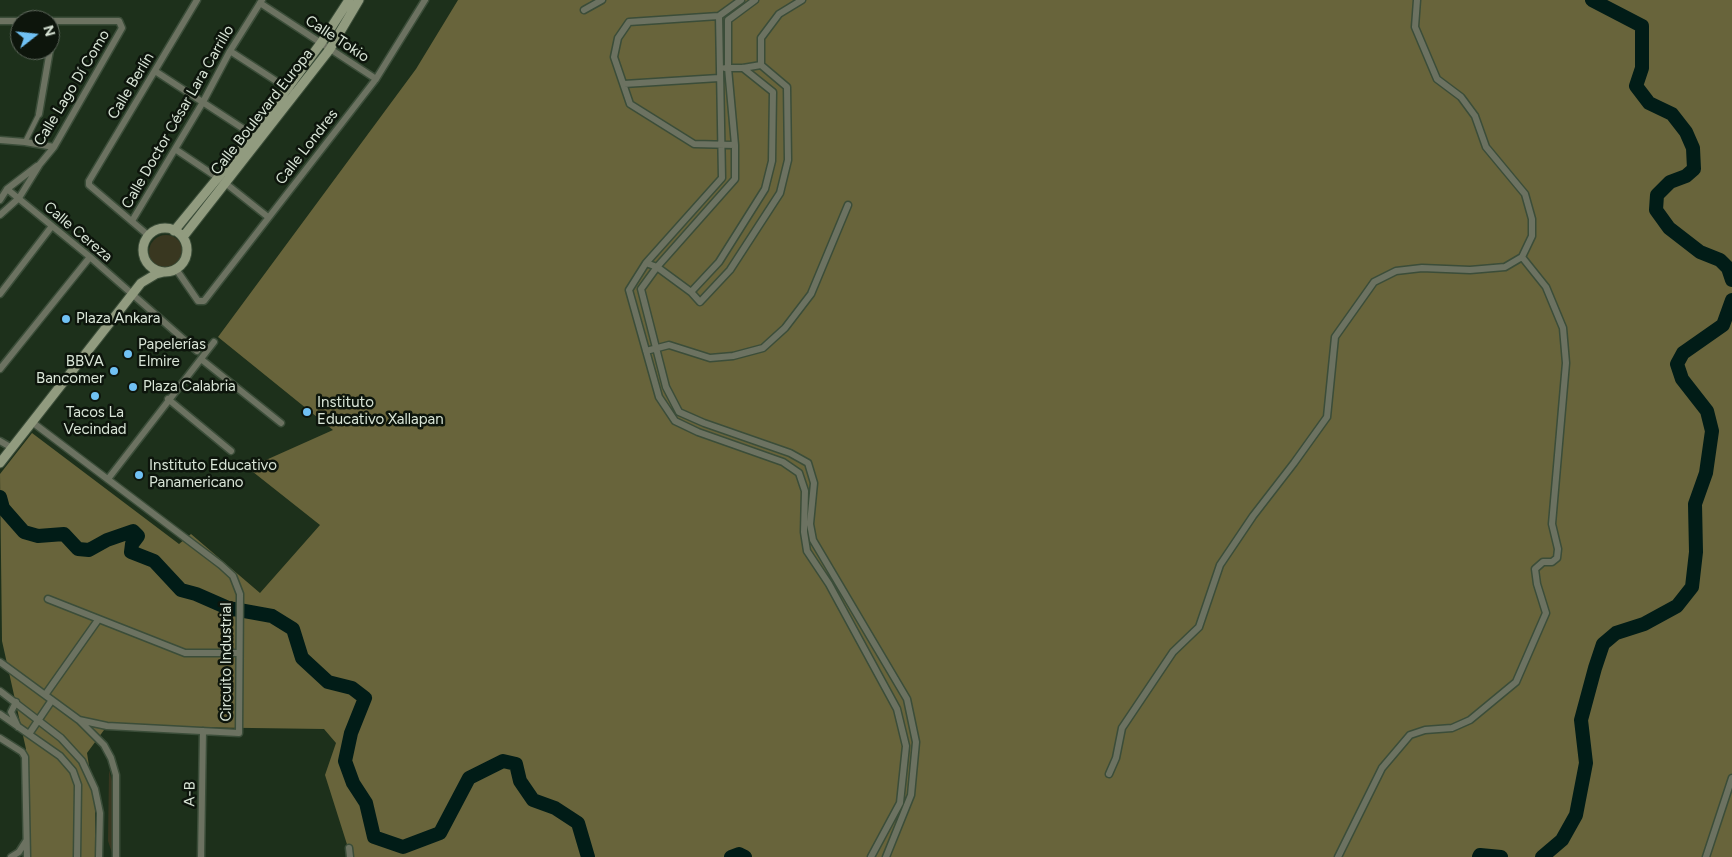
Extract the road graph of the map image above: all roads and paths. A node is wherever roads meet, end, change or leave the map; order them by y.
1 (197, 0) edge
2 (349, 0) edge
3 (358, 0) edge
4 (425, 0) edge
5 (602, 0) edge
6 (740, 0) edge
7 (755, 0) edge
8 (802, 0) edge
9 (1417, 0) edge
10 (261, 2) edge
11 (584, 10) dead end
12 (718, 16) junction
13 (60, 21) edge
14 (321, 43) junction
15 (330, 49) junction
16 (230, 51) junction
17 (48, 60) edge
18 (761, 65) junction
19 (728, 68) junction
20 (743, 68) junction
21 (719, 69) junction
22 (155, 71) junction
23 (719, 78) junction
24 (376, 79) junction
25 (624, 84) junction
26 (291, 91) junction
27 (203, 102) junction
28 (39, 114) joint
29 (256, 137) junction
30 (0, 140) edge
31 (25, 142) junction
32 (722, 145) junction
33 (735, 145) junction
34 (54, 147) junction
35 (175, 150) junction
36 (40, 164) junction
37 (221, 179) junction
38 (7, 189) junction
39 (19, 198) junction
40 (0, 200) edge
41 (202, 205) junction
42 (848, 206) dead end
43 (0, 215) edge
44 (268, 217) junction
45 (132, 221) junction
46 (52, 226) junction
47 (174, 230) junction
48 (149, 236) junction
49 (182, 237) junction
50 (90, 257) junction
51 (1522, 257) junction
52 (147, 262) junction
53 (646, 263) junction
54 (657, 267) junction
55 (176, 269) junction
56 (164, 272) junction
57 (141, 283) junction
58 (691, 292) junction
59 (0, 294) edge
60 (132, 295) junction
61 (214, 342) dead end
62 (656, 348) junction
63 (197, 351) dead end
64 (646, 351) junction
65 (201, 359) junction
66 (0, 369) edge
67 (168, 400) junction
68 (32, 422) junction
69 (281, 423) dead end
70 (0, 441) edge
71 (10, 451) junction
72 (231, 451) dead end
73 (0, 463) edge
74 (108, 479) junction
75 (48, 599) dead end
76 (98, 620) junction
77 (239, 653) junction
78 (0, 662) edge
79 (0, 691) edge
80 (45, 695) junction
81 (52, 700) junction
82 (16, 702) junction
83 (0, 714) edge
84 (38, 719) junction
85 (79, 720) junction
86 (19, 728) junction
87 (204, 731) junction
88 (29, 734) junction
89 (0, 738) edge
90 (1110, 774) dead end
91 (1732, 778) edge
92 (27, 840) junction
93 (349, 848) dead end
94 (11, 857) edge
95 (27, 857) edge
96 (77, 857) edge
97 (99, 857) edge
98 (116, 857) edge
99 (201, 857) edge
100 (350, 857) edge
101 (871, 857) edge
102 (886, 857) edge
103 (1338, 857) edge
104 (1706, 857) edge

1 - 22 street, Calle Berlín
2 - 14 main road, Calle Boulevard Europa
3 - 15 main road, Calle Boulevard Europa
4 - 24 street, Calle Londres
5 - 11 street
6 - 12 street
7 - 19 street
8 - 18 street
9 - 51 street
10 - 14 street, Calle Tokio
10 - 16 street, Calle Doctor César Lara Carrillo
12 - 21 street
12 - 25 street
13 - 34 street, Calle Lago Dí Como
14 - 15 street, Calle Tokio
14 - 26 main road, Calle Boulevard Europa
15 - 24 street, Calle Tokio
15 - 26 main road, Calle Boulevard Europa
16 - 26 street
16 - 27 street, Calle Doctor César Lara Carrillo
17 - 28 street
18 - 20 street
18 - 58 street
19 - 20 street
19 - 21 street
19 - 33 street
20 - 58 street
21 - 23 street
22 - 27 street
22 - 45 street, Calle Berlín
23 - 25 street
23 - 32 street
24 - 44 street, Calle Londres
25 - 32 street
26 - 29 main road, Calle Boulevard Europa
27 - 29 street
27 - 35 street, Calle Doctor César Lara Carrillo
28 - 31 street
29 - 37 main road, Calle Boulevard Europa
30 - 31 street
31 - 34 street
32 - 33 street
32 - 53 street
33 - 54 street
34 - 36 street, Calle Lago Dí Como
35 - 37 street
35 - 45 street, Calle Doctor César Lara Carrillo
36 - 38 street, Calle Lago Dí Como
36 - 39 street, Calle Lago Dí Como
37 - 41 main road, Calle Boulevard Europa
37 - 44 street
38 - 39 street, Calle Cereza
38 - 40 street
39 - 43 street, Calle Lago Dí Como
39 - 46 street, Calle Cereza
41 - 47 main road, Calle Boulevard Europa
41 - 49 main road, Calle Boulevard Europa
42 - 62 street
44 - 55 street, Calle Londres
45 - 48 street
46 - 50 street, Calle Cereza
46 - 59 street
47 - 48 main road
47 - 49 main road
48 - 52 main road
49 - 55 main road
50 - 60 street, Calle Cereza
50 - 66 street
51 - 90 street
51 - 103 street
52 - 56 main road
52 - 57 main road
53 - 54 street
53 - 64 street
54 - 58 street
54 - 62 street
55 - 56 main road
56 - 57 main road
57 - 60 main road
60 - 63 street, Calle Cereza
60 - 68 main road
61 - 65 street
62 - 64 street
62 - 102 street
64 - 101 street
65 - 67 street
65 - 69 street
67 - 72 street
67 - 74 street
68 - 71 main road
68 - 74 street, Circuito Industrial
70 - 71 street
71 - 73 main road
74 - 77 street, Circuito Industrial
75 - 76 street
76 - 77 street
76 - 80 street
77 - 87 street, Circuito Industrial
78 - 80 street
79 - 82 street
80 - 81 street
81 - 84 street
81 - 85 street
82 - 84 street
82 - 86 street
83 - 86 street
84 - 88 street
84 - 97 street
85 - 87 street
85 - 98 street
86 - 88 street
87 - 99 street, A-B
88 - 96 street
89 - 92 street
91 - 104 street
92 - 94 street
92 - 95 street
93 - 100 street

